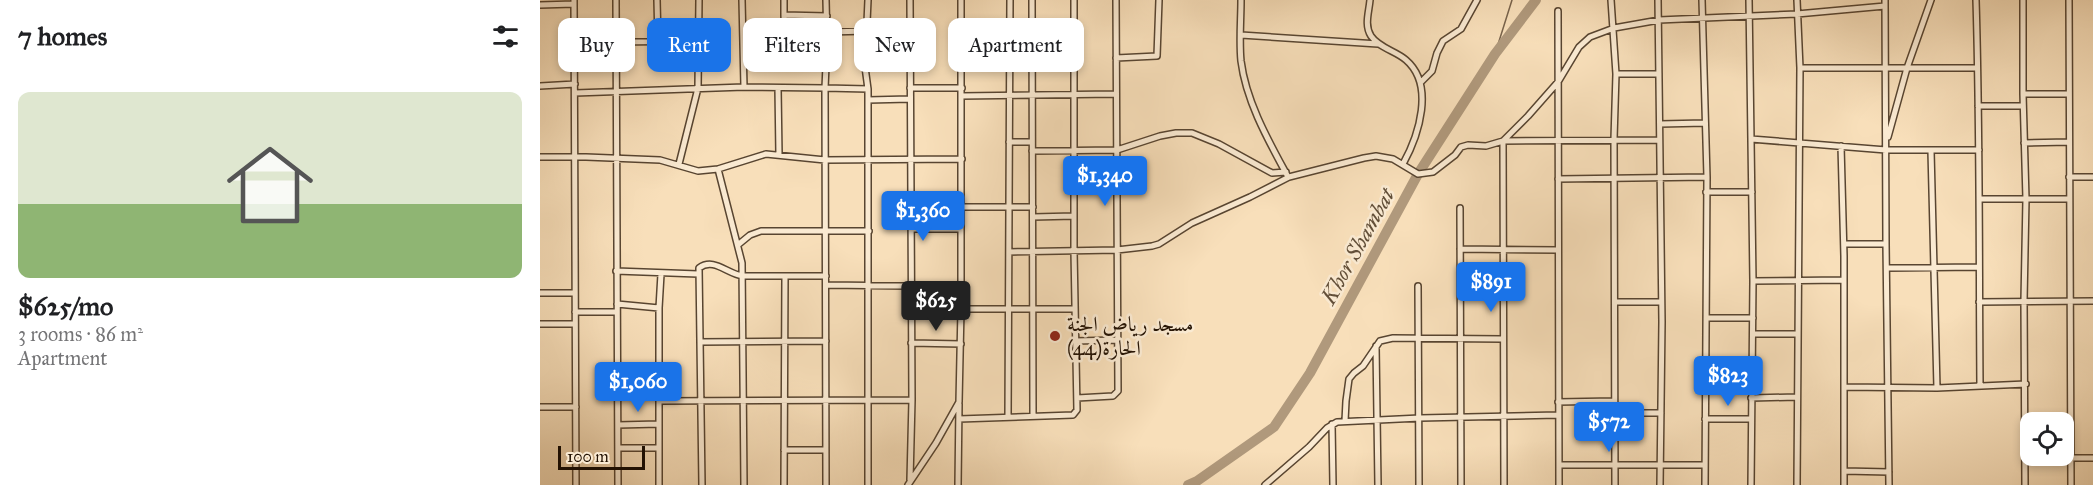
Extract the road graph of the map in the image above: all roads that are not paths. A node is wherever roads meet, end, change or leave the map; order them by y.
1 (616, 0) edge
2 (657, 0) edge
3 (699, 0) edge
4 (742, 0) edge
5 (784, 0) edge
6 (826, 0) edge
7 (868, 0) edge
8 (910, 0) edge
9 (961, 0) edge
10 (1010, 0) edge
11 (1032, 0) edge
12 (1074, 0) edge
13 (1116, 0) edge
14 (1159, 0) edge
15 (1241, 0) edge
16 (1370, 0) edge
17 (1477, 0) edge
18 (1611, 0) edge
19 (1658, 0) edge
20 (1702, 0) edge
21 (1749, 0) edge
22 (1797, 0) edge
23 (1930, 0) edge
24 (1976, 0) edge
25 (2023, 0) edge
26 (2069, 0) edge
27 (574, 2) edge
28 (1885, 3) edge
29 (540, 5) edge
30 (1558, 11) dead end
31 (1797, 14) junction
32 (784, 15) junction
33 (1750, 15) junction
34 (826, 16) joint
35 (616, 18) edge
36 (657, 18) edge
37 (699, 18) edge
38 (784, 18) edge
39 (868, 18) edge
40 (910, 18) edge
41 (1702, 18) junction
42 (1659, 20) junction
43 (1614, 28) junction
44 (1241, 35) junction
45 (743, 43) edge
46 (1380, 44) junction
47 (1116, 58) junction
48 (1800, 68) junction
49 (1886, 68) junction
50 (1906, 68) junction
51 (1977, 68) junction
52 (616, 72) edge
53 (698, 72) edge
54 (744, 72) edge
55 (826, 72) edge
56 (866, 72) edge
57 (910, 72) edge
58 (1616, 74) junction
59 (1659, 74) junction
60 (1421, 82) junction
61 (1558, 82) junction
62 (575, 84) junction
63 (540, 86) edge
64 (744, 87) junction
65 (698, 88) junction
66 (778, 88) junction
67 (825, 88) junction
68 (868, 88) junction
69 (910, 88) junction
70 (962, 88) junction
71 (616, 92) junction
72 (575, 93) junction
73 (1116, 94) junction
74 (2023, 94) junction
75 (2069, 94) junction
76 (1010, 95) junction
77 (1032, 95) junction
78 (1074, 95) junction
79 (962, 96) junction
80 (910, 99) junction
81 (868, 100) junction
82 (1978, 106) junction
83 (2023, 106) junction
84 (1705, 123) junction
85 (1660, 124) junction
86 (1614, 139) junction
87 (1751, 139) junction
88 (1558, 140) junction
89 (1659, 140) junction
90 (1503, 141) junction
91 (1009, 142) junction
92 (1032, 142) junction
93 (1799, 142) junction
94 (2069, 142) junction
95 (2024, 143) junction
96 (1841, 146) junction
97 (1886, 147) junction
98 (1117, 150) junction
99 (1979, 150) junction
100 (1032, 151) junction
101 (1074, 151) junction
102 (1930, 151) junction
103 (779, 155) junction
104 (574, 156) junction
105 (540, 157) edge
106 (615, 158) junction
107 (962, 159) junction
108 (825, 160) junction
109 (869, 160) junction
110 (911, 160) junction
111 (679, 164) junction
112 (1403, 164) junction
113 (718, 169) junction
114 (1287, 174) junction
115 (1707, 177) junction
116 (2069, 177) junction
117 (2093, 177) edge
118 (1615, 178) junction
119 (1660, 178) junction
120 (1558, 179) junction
121 (1706, 192) junction
122 (1752, 192) junction
123 (1980, 199) junction
124 (2026, 199) junction
125 (2069, 199) junction
126 (961, 207) junction
127 (1009, 207) junction
128 (1033, 207) junction
129 (1460, 208) dead end
130 (1074, 216) junction
131 (1033, 217) junction
132 (911, 229) junction
133 (961, 229) junction
134 (825, 231) junction
135 (869, 231) junction
136 (739, 244) junction
137 (1844, 244) junction
138 (1886, 244) junction
139 (1460, 249) junction
140 (1503, 249) junction
141 (1117, 250) junction
142 (1558, 250) junction
143 (1033, 251) junction
144 (1074, 251) junction
145 (1009, 252) junction
146 (1978, 267) junction
147 (1887, 268) junction
148 (1933, 268) junction
149 (616, 271) junction
150 (661, 274) junction
151 (698, 274) junction
152 (743, 276) junction
153 (785, 276) junction
154 (826, 276) junction
155 (1799, 280) junction
156 (1844, 280) junction
157 (1753, 281) junction
158 (826, 285) junction
159 (869, 285) junction
160 (911, 286) junction
161 (1418, 286) dead end
162 (540, 293) edge
163 (575, 293) junction
164 (2024, 301) junction
165 (2070, 301) junction
166 (2093, 301) edge
167 (1616, 302) junction
168 (1661, 302) junction
169 (1979, 302) junction
170 (616, 304) junction
171 (659, 308) junction
172 (961, 309) junction
173 (1009, 309) junction
174 (1032, 309) junction
175 (1075, 309) junction
176 (575, 312) junction
177 (617, 312) junction
178 (1706, 318) junction
179 (1753, 318) junction
180 (540, 324) edge
181 (575, 324) junction
182 (1753, 334) junction
183 (1798, 334) junction
184 (1419, 339) junction
185 (1462, 339) junction
186 (1502, 339) junction
187 (784, 340) junction
188 (1118, 340) junction
189 (743, 341) junction
190 (826, 341) junction
191 (1076, 341) junction
192 (700, 342) junction
193 (911, 343) junction
194 (961, 344) junction
195 (1376, 344) junction
196 (2026, 384) junction
197 (1980, 385) junction
198 (1844, 387) junction
199 (1888, 388) junction
200 (1937, 388) junction
201 (659, 390) junction
202 (617, 391) junction
203 (1797, 397) junction
204 (1077, 398) junction
205 (1751, 398) junction
206 (744, 399) junction
207 (784, 399) junction
208 (826, 399) junction
209 (702, 400) junction
210 (868, 400) junction
211 (912, 400) junction
212 (659, 401) junction
213 (1614, 401) junction
214 (959, 402) junction
215 (1558, 402) junction
216 (540, 407) edge
217 (576, 407) junction
218 (2071, 412) edge
219 (1614, 413) junction
220 (1661, 413) junction
221 (1558, 415) junction
222 (1033, 416) junction
223 (1461, 416) junction
224 (1504, 416) junction
225 (1008, 417) junction
226 (1420, 418) junction
227 (1751, 418) junction
228 (959, 419) junction
229 (1378, 419) junction
230 (1705, 419) junction
231 (1346, 422) junction
232 (659, 424) junction
233 (1332, 424) junction
234 (618, 425) junction
235 (618, 448) junction
236 (659, 448) junction
237 (784, 450) junction
238 (826, 450) junction
239 (2074, 458) edge
240 (2093, 458) edge
241 (1660, 464) junction
242 (1558, 465) junction
243 (1614, 465) junction
244 (1705, 465) junction
245 (2071, 466) edge
246 (1844, 471) junction
247 (1889, 472) junction
248 (909, 484) edge
249 (576, 485) edge
250 (618, 485) edge
251 (659, 485) edge
252 (702, 485) edge
253 (744, 485) edge
254 (784, 485) edge
255 (826, 485) edge
256 (868, 485) edge
257 (958, 485) edge
258 (1265, 485) edge
259 (1333, 485) edge
260 (1378, 485) edge
261 (1419, 485) edge
262 (1461, 485) edge
263 (1504, 485) edge
264 (1558, 485) edge
265 (1614, 485) edge
266 (1660, 485) edge
267 (1705, 485) edge
268 (1751, 485) edge
269 (1797, 485) edge
270 (1844, 485) edge
271 (1889, 485) edge
272 (2025, 485) edge
273 (2071, 485) edge

1 - 35 street
2 - 36 street
3 - 37 street
4 - 45 street
5 - 32 street
6 - 34 street
7 - 39 street
8 - 40 street
9 - 70 street
10 - 76 street
11 - 77 street
12 - 78 street
13 - 47 street
14 - 47 street
15 - 44 street
16 - 46 street
17 - 60 street
18 - 43 street
19 - 42 street
20 - 41 street
21 - 33 street
22 - 31 street
23 - 50 street
24 - 51 street
25 - 74 street
26 - 75 street
27 - 29 street
27 - 62 street
28 - 31 street
28 - 49 street
30 - 61 street
31 - 33 street
31 - 48 street
32 - 34 street
32 - 38 street
33 - 41 street
33 - 87 street
41 - 42 street
41 - 84 street
42 - 43 street
42 - 59 street
43 - 58 street
43 - 61 street
44 - 46 street
44 - 114 street
46 - 60 street
47 - 73 street
48 - 49 street
48 - 93 street
49 - 50 street
49 - 97 street
50 - 51 street
50 - 97 street
51 - 82 street
52 - 71 street
53 - 65 street
54 - 64 street
55 - 67 street
56 - 68 street
57 - 69 street
58 - 59 street
58 - 86 street
59 - 85 street
60 - 112 street
61 - 88 street
61 - 90 street
62 - 63 street
62 - 72 street
64 - 65 street
64 - 66 street
65 - 71 street
65 - 111 street
66 - 67 street
66 - 103 street
67 - 68 street
67 - 108 street
68 - 81 street
69 - 70 street
69 - 80 street
70 - 79 street
71 - 72 street
71 - 106 street
72 - 104 street
73 - 78 street
73 - 98 street
74 - 75 street
74 - 83 street
75 - 94 street
76 - 77 street
76 - 79 street
76 - 91 street
77 - 78 street
77 - 92 street
78 - 101 street
79 - 107 street
80 - 81 street
80 - 110 street
81 - 109 street
82 - 83 street
82 - 99 street
83 - 95 street
84 - 85 street
84 - 115 street
85 - 89 street
86 - 88 street
86 - 89 street
86 - 118 street
87 - 93 street
87 - 122 street
88 - 90 street
88 - 120 street
89 - 119 street
90 - 112 street
90 - 140 street
91 - 92 street
91 - 127 street
92 - 100 street
93 - 96 street
93 - 155 street
94 - 95 street
94 - 116 street
95 - 124 street
96 - 97 street
96 - 137 street
97 - 102 street
97 - 138 street
98 - 101 street
98 - 114 street
98 - 141 street
99 - 102 street
99 - 123 street
100 - 101 street
100 - 128 street
101 - 130 street
102 - 148 street
103 - 108 street
103 - 113 street
104 - 105 street
104 - 106 street
104 - 163 street
106 - 111 street
106 - 149 street
107 - 110 street
107 - 126 street
108 - 109 street
108 - 134 street
109 - 110 street
109 - 135 street
110 - 132 street
111 - 113 street
112 - 114 street
113 - 136 street
114 - 141 street
115 - 119 street
115 - 121 street
116 - 117 street
116 - 125 street
118 - 119 street
118 - 120 street
118 - 167 street
119 - 168 street
120 - 142 street
121 - 122 street
121 - 178 street
122 - 157 street
123 - 124 street
123 - 146 street
124 - 125 street
124 - 164 street
125 - 165 street
126 - 127 street
126 - 133 street
127 - 128 street
127 - 145 street
128 - 131 street
129 - 139 street
130 - 131 street
130 - 144 street
131 - 143 street
132 - 133 street
132 - 160 street
133 - 172 street
134 - 135 street
134 - 136 street
134 - 154 street
135 - 159 street
136 - 152 street
137 - 138 street
137 - 156 street
138 - 147 street
139 - 140 street
139 - 185 street
140 - 142 street
140 - 186 street
141 - 144 street
141 - 188 street
142 - 215 street
143 - 144 street
143 - 145 street
143 - 174 street
144 - 175 street
145 - 173 street
146 - 148 street
146 - 169 street
147 - 148 street
147 - 199 street
148 - 200 street
149 - 150 street
149 - 170 street
150 - 151 street
150 - 171 street
151 - 152 street
151 - 192 street
152 - 153 street
152 - 189 street
153 - 154 street
153 - 187 street
154 - 158 street
155 - 156 street
155 - 157 street
155 - 183 street
156 - 198 street
157 - 179 street
158 - 159 street
158 - 190 street
159 - 160 street
159 - 210 street
160 - 193 street
161 - 184 street
162 - 163 street
163 - 176 street
164 - 165 street
164 - 169 street
164 - 196 street
165 - 166 street
165 - 218 street
167 - 168 street
167 - 213 street
168 - 220 street
169 - 197 street
170 - 171 street
170 - 177 street
171 - 201 street
172 - 173 street
172 - 194 street
173 - 174 street
173 - 225 street
174 - 175 street
174 - 222 street
175 - 191 street
176 - 177 street
176 - 181 street
177 - 202 street
178 - 179 street
178 - 230 street
179 - 182 street
180 - 181 street
181 - 217 street
182 - 183 street
182 - 205 street
183 - 203 street
184 - 185 street
184 - 195 street
184 - 226 street
185 - 186 street
185 - 223 street
186 - 224 street
187 - 189 street
187 - 190 street
187 - 207 street
188 - 191 street
188 - 204 street
189 - 192 street
189 - 206 street
190 - 208 street
191 - 204 street
192 - 209 street
193 - 194 street
193 - 211 street
194 - 214 street
195 - 229 street
195 - 231 street
196 - 197 street
196 - 272 street
197 - 200 street
198 - 199 street
198 - 246 street
199 - 200 street
199 - 247 street
201 - 202 street
201 - 212 street
202 - 234 street
203 - 205 street
203 - 269 street
204 - 222 street
205 - 227 street
206 - 207 street
206 - 209 street
206 - 253 street
207 - 208 street
207 - 237 street
208 - 210 street
208 - 238 street
209 - 212 street
209 - 252 street
210 - 211 street
210 - 256 street
211 - 248 street
212 - 232 street
213 - 215 street
213 - 219 street
214 - 228 street
214 - 248 street
215 - 221 street
216 - 217 street
217 - 249 street
219 - 220 street
219 - 243 street
220 - 241 street
221 - 224 street
221 - 242 street
222 - 225 street
223 - 224 street
223 - 226 street
223 - 262 street
224 - 263 street
225 - 228 street
226 - 229 street
226 - 261 street
227 - 230 street
227 - 268 street
228 - 257 street
229 - 231 street
229 - 260 street
230 - 244 street
231 - 233 street
232 - 234 street
232 - 236 street
233 - 258 street
233 - 259 street
234 - 235 street
235 - 236 street
235 - 250 street
236 - 251 street
237 - 238 street
237 - 254 street
238 - 255 street
239 - 240 street
241 - 243 street
241 - 244 street
241 - 266 street
242 - 243 street
242 - 264 street
243 - 265 street
244 - 267 street
245 - 273 street
246 - 247 street
246 - 270 street
247 - 271 street

